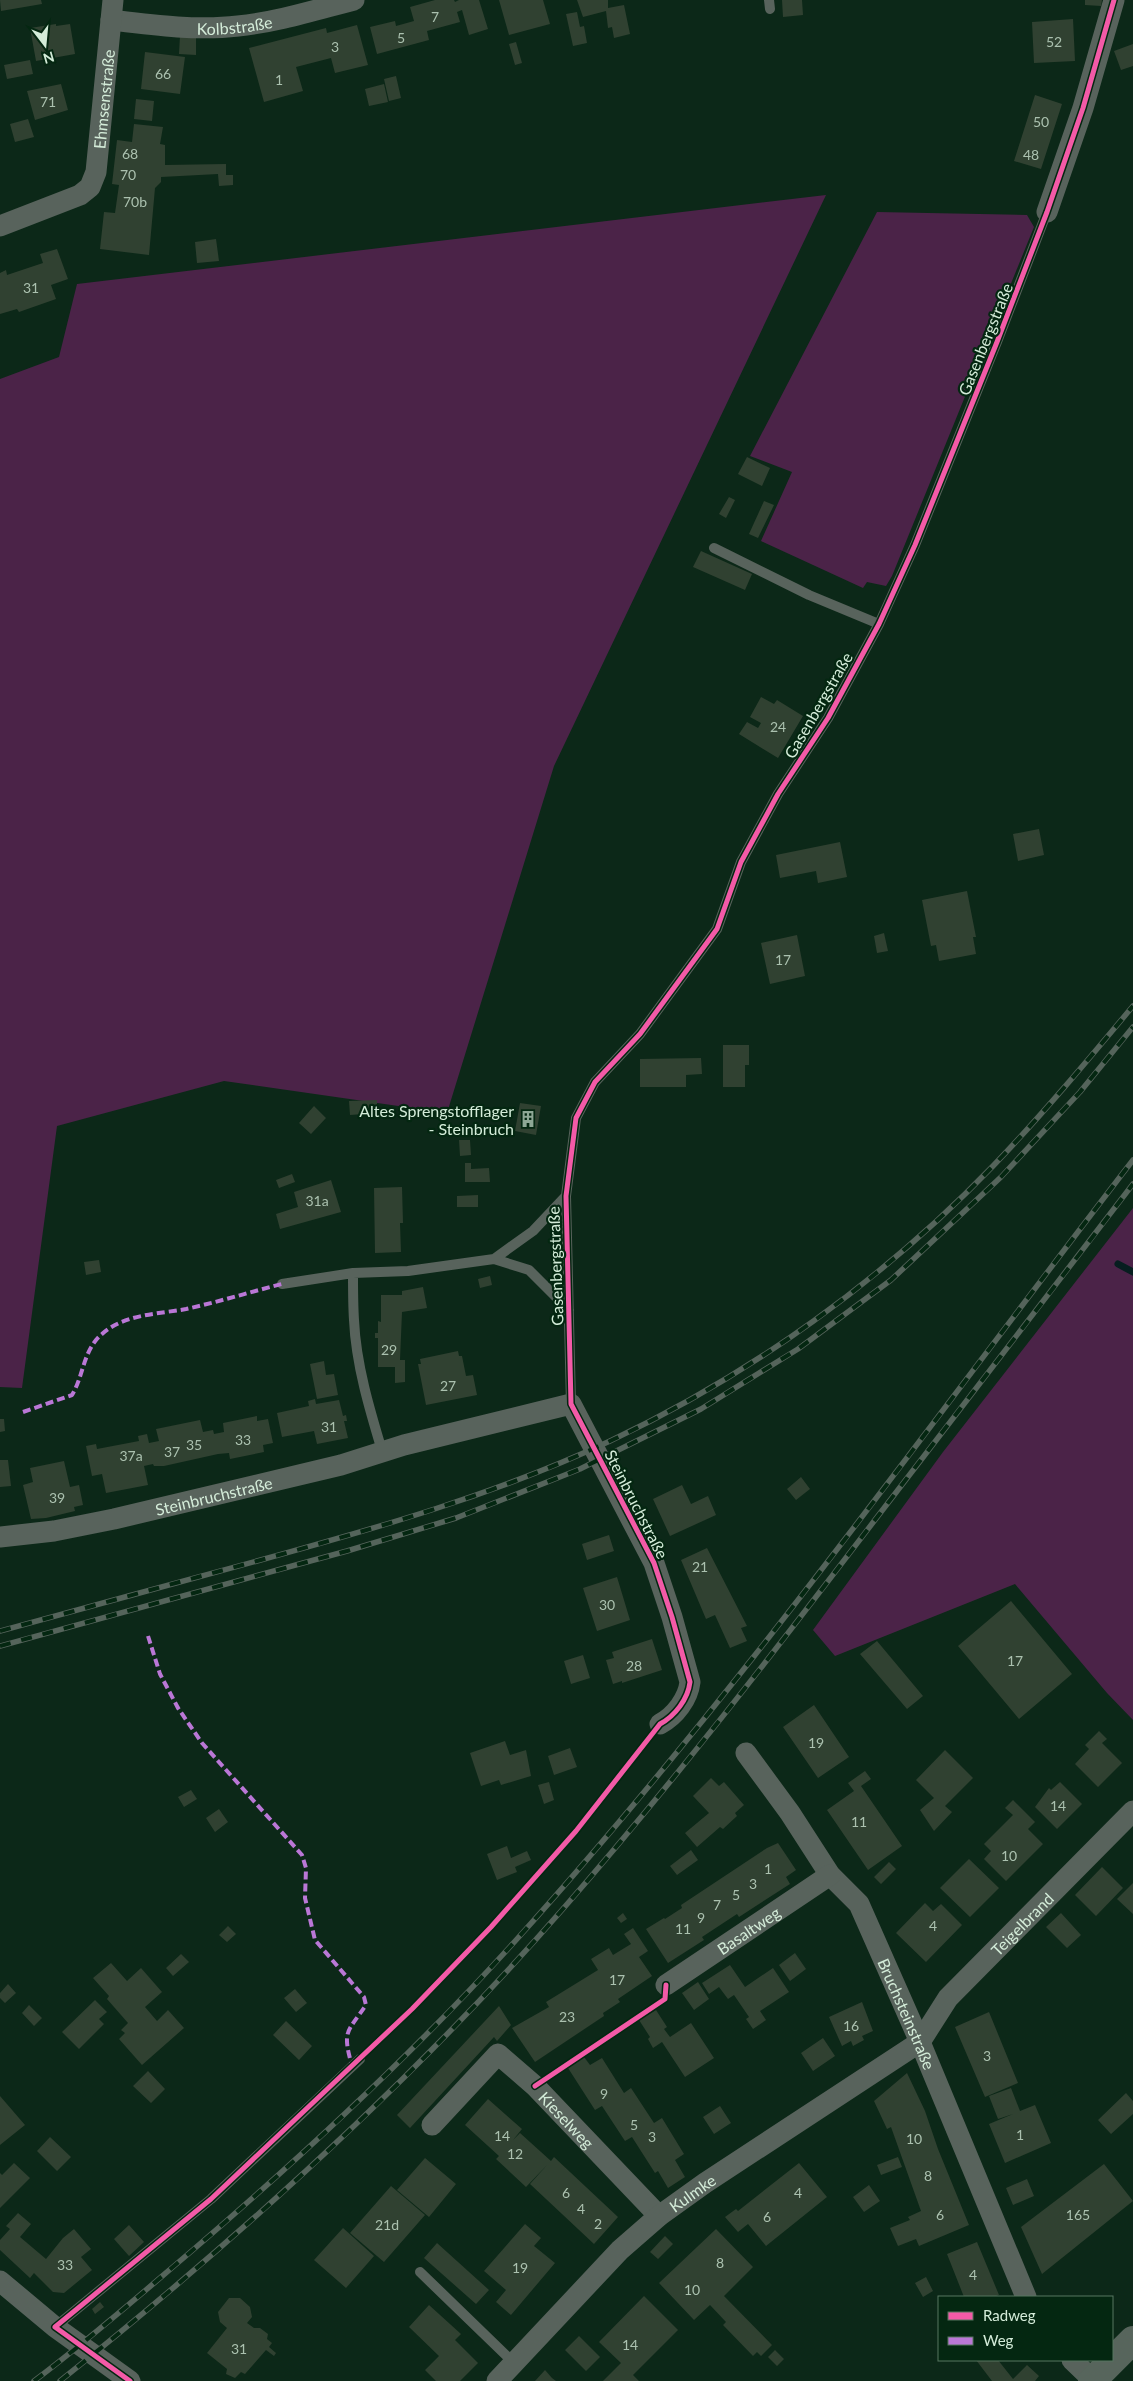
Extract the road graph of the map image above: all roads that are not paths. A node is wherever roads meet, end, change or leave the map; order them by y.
1 (354, 0) edge
2 (1114, 0) edge
3 (112, 10) edge
4 (1047, 212) joint
5 (0, 226) edge
6 (714, 548) dead end
7 (879, 624) junction
8 (566, 1196) junction
9 (494, 1259) junction
10 (353, 1273) junction
11 (282, 1284) dead end
12 (569, 1310) junction
13 (571, 1404) junction
14 (383, 1454) junction
15 (0, 1537) edge
16 (660, 1724) dead end
17 (746, 1754) dead end
18 (1133, 1811) edge
19 (830, 1875) junction
20 (666, 1985) dead end
21 (920, 2042) junction
22 (360, 2059) dead end
23 (432, 2125) dead end
24 (659, 2216) junction
25 (420, 2272) dead end
26 (0, 2281) edge
27 (1026, 2296) edge
28 (56, 2327) junction
29 (1133, 2340) edge
30 (1113, 2360) edge
31 (1073, 2361) edge
32 (1113, 2361) edge
33 (514, 2363) junction
34 (130, 2381) edge
35 (497, 2381) edge
36 (1093, 2381) edge

1 - 3 street, Kolbstraße
2 - 4 street, Gasenbergstraße
3 - 5 street, Ehmsenstraße
4 - 7 lane, Gasenbergstraße
6 - 7 lane
7 - 8 lane, Gasenbergstraße
8 - 9 lane
8 - 12 lane, Gasenbergstraße
9 - 10 lane
9 - 12 lane
10 - 11 lane
10 - 14 lane
12 - 13 lane, Gasenbergstraße
13 - 14 street, Steinbruchstraße
13 - 16 street, Steinbruchstraße
14 - 15 street, Steinbruchstraße
17 - 19 street, Bruchsteinstraße
18 - 21 street, Teigelbrand
19 - 20 street, Basaltweg
19 - 21 street, Bruchsteinstraße
21 - 24 street, Kulmke
21 - 27 street, Bruchsteinstraße
22 - 28 lane
23 - 24 street, Kieselweg
24 - 33 street, Kulmke
25 - 33 lane
26 - 28 street
28 - 34 street
29 - 30 main road
31 - 36 street
32 - 36 main road
33 - 35 street, Kulmke

